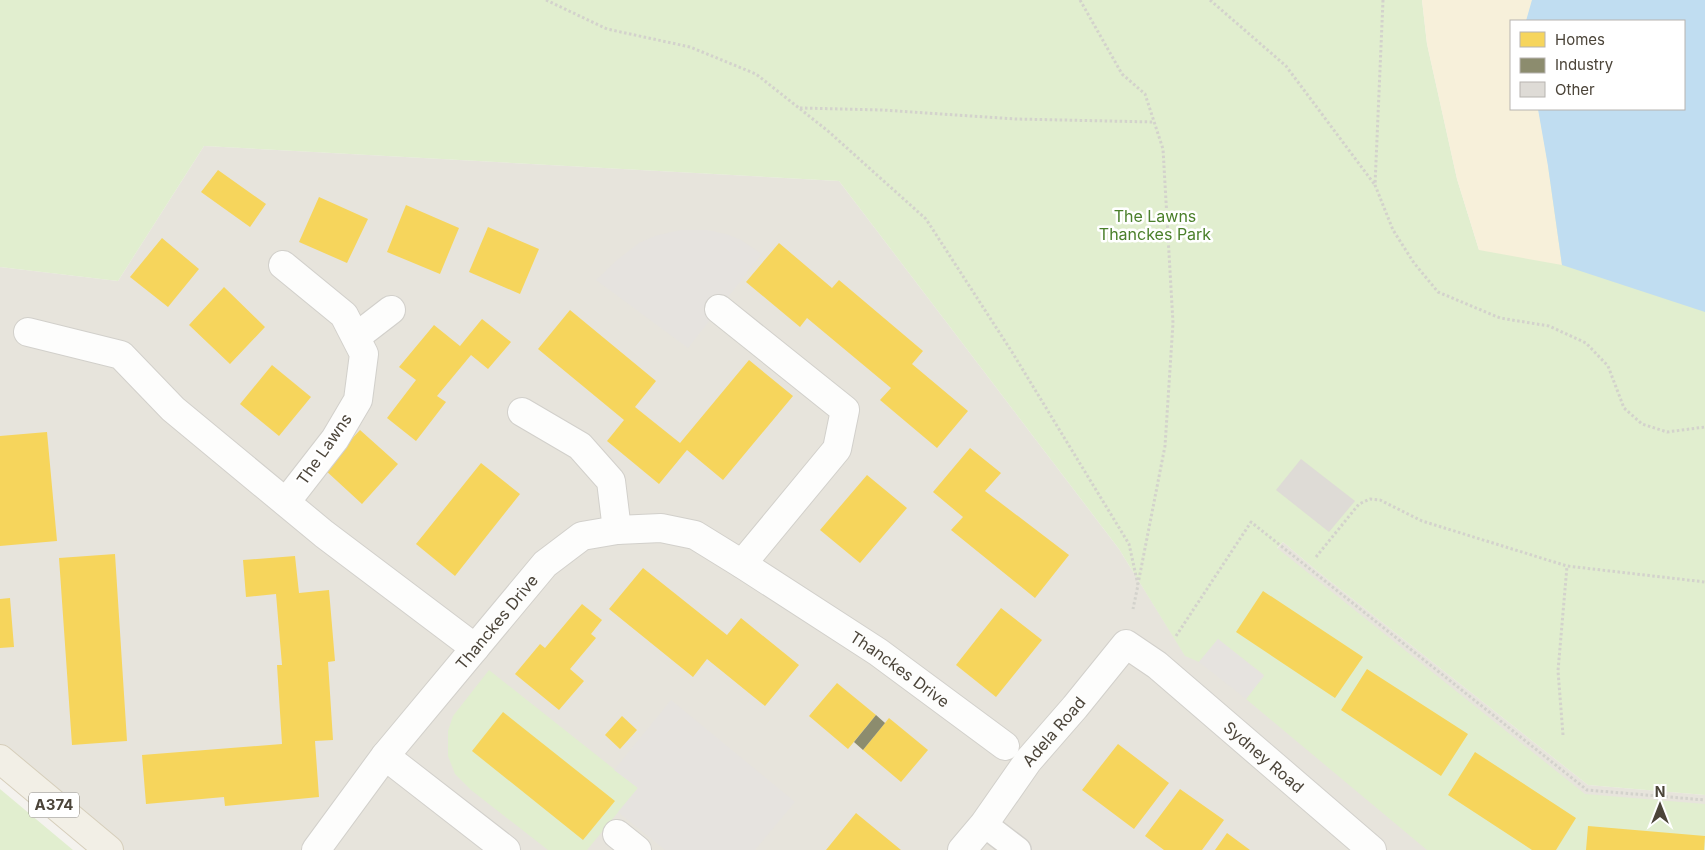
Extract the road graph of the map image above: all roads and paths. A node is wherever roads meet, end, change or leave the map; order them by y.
1 (546, 0) edge
2 (1080, 0) edge
3 (1210, 0) edge
4 (1383, 0) edge
5 (800, 108) junction
6 (1154, 122) junction
7 (1375, 185) junction
8 (283, 266) dead end
9 (719, 309) dead end
10 (391, 310) dead end
11 (28, 332) dead end
12 (356, 337) junction
13 (522, 412) dead end
14 (1705, 427) edge
15 (286, 502) junction
16 (617, 530) junction
17 (1316, 558) dead end
18 (742, 564) junction
19 (1567, 566) junction
20 (1705, 582) edge
21 (1138, 585) junction
22 (1126, 644) junction
23 (476, 648) junction
24 (1157, 664) junction
25 (1563, 736) dead end
26 (1005, 746) dead end
27 (385, 756) junction
28 (0, 759) edge
29 (1705, 800) edge
30 (984, 824) junction
31 (109, 850) edge
32 (316, 850) edge
33 (506, 850) edge
34 (962, 850) edge
35 (1018, 850) edge
36 (1372, 850) edge

1 - 5 path
2 - 6 path
3 - 7 path
4 - 7 path
5 - 6 path
5 - 21 path
6 - 21 path
7 - 14 path
8 - 12 street, The Lawns
9 - 18 street
10 - 12 street
11 - 15 street
12 - 15 street, The Lawns
13 - 16 street
15 - 23 street
16 - 18 street, Thanckes Drive
16 - 23 street, Thanckes Drive
17 - 19 path
18 - 26 street, Thanckes Drive
19 - 20 path
19 - 25 path
21 - 22 path
22 - 24 street
22 - 30 street, Adela Road
23 - 27 street, Thanckes Drive
24 - 29 path
24 - 36 street, Sydney Road
27 - 32 street, Thanckes Drive
27 - 33 street
28 - 31 main road, A374
30 - 34 street, Adela Road
30 - 35 lane

